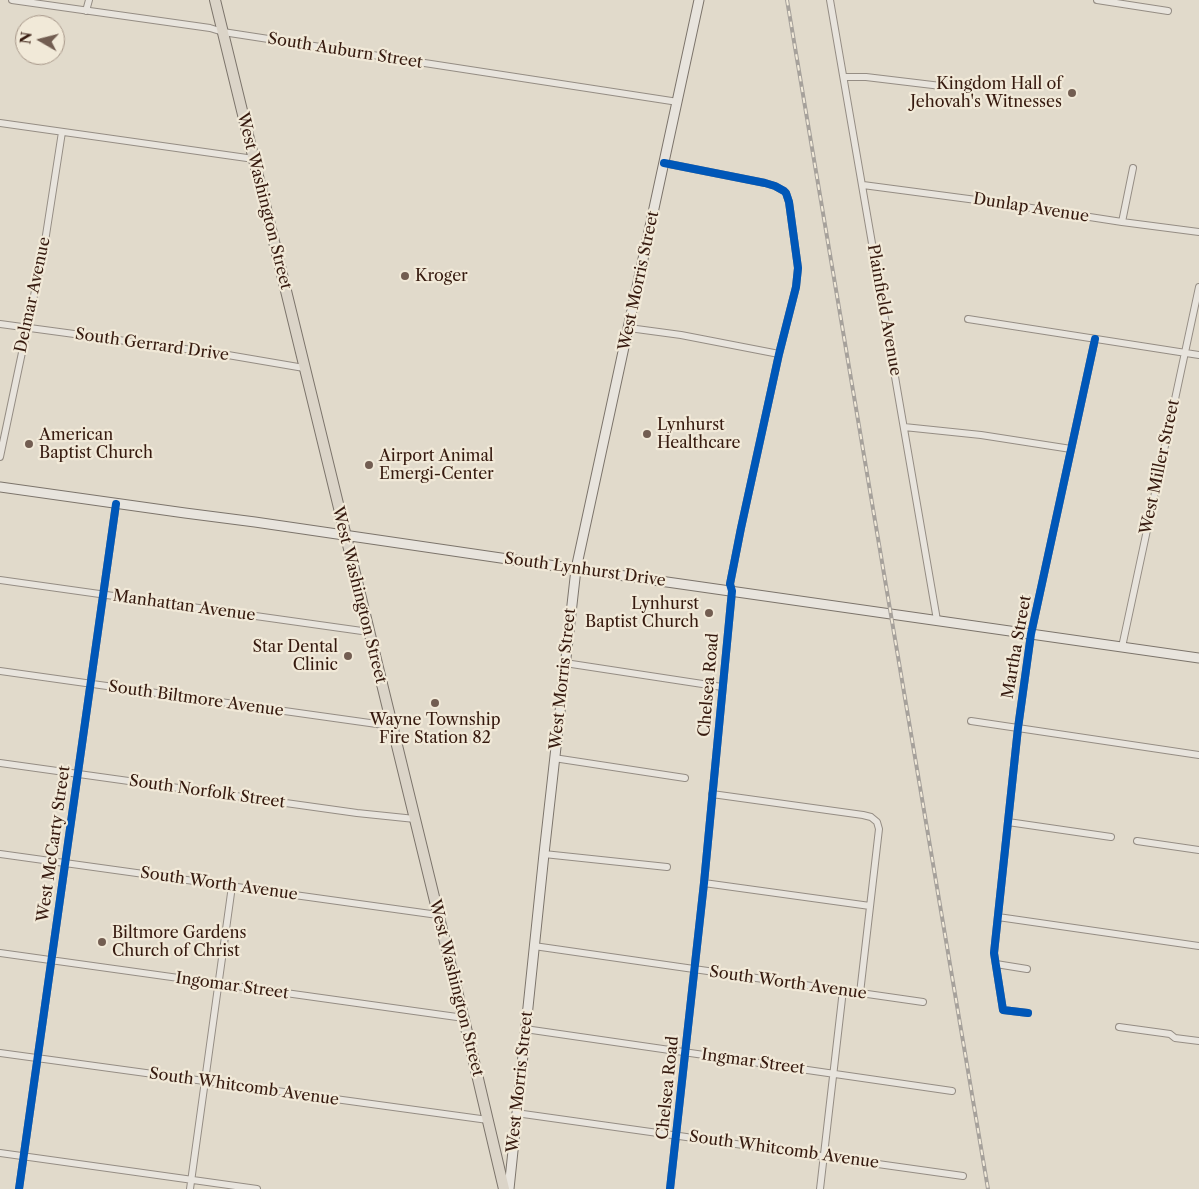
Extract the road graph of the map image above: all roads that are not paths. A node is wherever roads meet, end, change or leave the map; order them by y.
1 (12, 0) edge
2 (89, 0) edge
3 (215, 0) edge
4 (699, 0) edge
5 (830, 0) edge
6 (1097, 0) edge
7 (86, 11) junction
8 (1168, 11) dead end
9 (222, 32) junction
10 (844, 77) junction
11 (941, 86) dead end
12 (678, 102) junction
13 (0, 123) edge
14 (62, 132) junction
15 (254, 160) junction
16 (664, 163) junction
17 (1133, 168) dead end
18 (863, 185) junction
19 (1122, 222) junction
20 (1199, 232) edge
21 (1199, 287) edge
22 (968, 319) dead end
23 (0, 324) edge
24 (27, 328) junction
25 (629, 328) junction
26 (1095, 338) junction
27 (1185, 353) junction
28 (779, 354) junction
29 (1199, 355) edge
30 (304, 368) junction
31 (904, 427) junction
32 (1071, 449) junction
33 (0, 457) edge
34 (0, 487) edge
35 (116, 504) junction
36 (345, 535) junction
37 (576, 569) junction
38 (0, 580) edge
39 (732, 591) junction
40 (102, 594) junction
41 (937, 620) junction
42 (369, 632) junction
43 (1031, 634) junction
44 (1122, 647) junction
45 (1199, 658) edge
46 (565, 663) junction
47 (0, 672) edge
48 (90, 684) junction
49 (722, 686) junction
50 (971, 721) dead end
51 (391, 726) junction
52 (1018, 728) junction
53 (1199, 755) edge
54 (554, 758) junction
55 (0, 763) edge
56 (78, 774) junction
57 (685, 778) dead end
58 (712, 794) junction
59 (415, 820) junction
60 (1008, 822) junction
61 (1111, 837) dead end
62 (1137, 841) dead end
63 (1199, 850) edge
64 (0, 854) edge
65 (544, 854) junction
66 (65, 863) junction
67 (667, 867) dead end
68 (704, 883) junction
69 (232, 886) junction
70 (870, 906) junction
71 (438, 915) junction
72 (998, 917) junction
73 (534, 946) junction
74 (1199, 946) edge
75 (0, 953) edge
76 (51, 960) junction
77 (996, 964) junction
78 (1027, 968) dead end
79 (694, 970) junction
80 (218, 984) junction
81 (843, 990) junction
82 (860, 993) junction
83 (922, 1002) dead end
84 (1028, 1013) dead end
85 (464, 1018) junction
86 (1119, 1027) dead end
87 (525, 1029) junction
88 (1199, 1041) edge
89 (0, 1053) edge
90 (686, 1053) junction
91 (38, 1058) junction
92 (833, 1073) junction
93 (205, 1081) junction
94 (952, 1091) dead end
95 (516, 1113) junction
96 (488, 1120) junction
97 (677, 1135) junction
98 (0, 1153) edge
99 (824, 1156) junction
100 (24, 1157) junction
101 (963, 1176) dead end
102 (192, 1180) junction
103 (20, 1189) edge
104 (190, 1189) edge
105 (258, 1189) edge
106 (504, 1189) edge
107 (509, 1189) edge
108 (670, 1189) edge
109 (820, 1189) edge

1 - 7 street, South Auburn Street
2 - 7 street
3 - 9 main road, West Washington Street
4 - 12 main road, West Morris Street
5 - 10 street, Plainfield Avenue
6 - 8 street
7 - 9 street, South Auburn Street
9 - 12 street, South Auburn Street
9 - 15 main road, West Washington Street
10 - 11 street
10 - 18 street, Plainfield Avenue
12 - 16 main road, West Morris Street
13 - 14 street
14 - 15 street
14 - 24 street, Delmar Avenue
15 - 30 main road, West Washington Street
16 - 25 main road, West Morris Street
16 - 28 street, Chelsea Road
17 - 19 street
18 - 19 street, Dunlap Avenue
18 - 31 street, Plainfield Avenue
19 - 20 street, Dunlap Avenue
21 - 27 street, West Miller Street
22 - 26 street
23 - 24 street, South Gerrard Drive
24 - 30 street, South Gerrard Drive
24 - 33 street, Delmar Avenue
25 - 28 street
25 - 37 main road, West Morris Street
26 - 27 street
26 - 32 street, Martha Street
27 - 29 street
27 - 44 street, West Miller Street
28 - 39 street, Chelsea Road
30 - 36 main road, West Washington Street
31 - 32 street
31 - 41 street, Plainfield Avenue
32 - 43 street, Martha Street
34 - 35 main road, South Lynhurst Drive
35 - 36 main road, South Lynhurst Drive
35 - 40 street, West McCarty Street
36 - 37 main road, South Lynhurst Drive
36 - 42 main road, West Washington Street
37 - 39 main road, South Lynhurst Drive
37 - 46 main road, West Morris Street
38 - 40 street, Manhattan Avenue
39 - 41 main road, South Lynhurst Drive
39 - 49 street, Chelsea Road
40 - 42 street, Manhattan Avenue
40 - 48 street, West McCarty Street
41 - 43 main road, South Lynhurst Drive
42 - 51 main road, West Washington Street
43 - 44 main road, South Lynhurst Drive
43 - 52 street, Martha Street
44 - 45 main road, South Lynhurst Drive
46 - 49 street
46 - 54 main road, West Morris Street
47 - 48 street, South Biltmore Avenue
48 - 51 street, South Biltmore Avenue
48 - 56 street, West McCarty Street
49 - 58 street, Chelsea Road
50 - 52 street
51 - 59 main road, West Washington Street
52 - 53 street
52 - 60 street, Martha Street
54 - 57 street
54 - 65 main road, West Morris Street
55 - 56 street, South Norfolk Street
56 - 59 street, South Norfolk Street
56 - 66 street, West McCarty Street
58 - 68 street, Chelsea Road
58 - 70 street
59 - 71 main road, West Washington Street
60 - 61 street
60 - 72 street, Martha Street
62 - 63 street
64 - 66 street, South Worth Avenue
65 - 67 street
65 - 73 main road, West Morris Street
66 - 69 street, South Worth Avenue
66 - 76 street, West McCarty Street
68 - 70 street
68 - 79 street, Chelsea Road
69 - 71 street, South Worth Avenue
69 - 80 street
70 - 82 street
71 - 85 main road, West Washington Street
72 - 74 street
72 - 77 street, Martha Street
73 - 79 street, South Worth Avenue
73 - 87 main road, West Morris Street
75 - 76 street, Ingomar Street
76 - 80 street, Ingomar Street
76 - 91 street, West McCarty Street
77 - 78 street
77 - 84 street
79 - 81 street, South Worth Avenue
79 - 90 street, Chelsea Road
80 - 85 street, Ingomar Street
80 - 93 street
81 - 82 street, South Worth Avenue
81 - 92 street
82 - 83 street, South Worth Avenue
85 - 96 main road, West Washington Street
86 - 88 street
87 - 90 street, Ingmar Street
87 - 95 main road, West Morris Street
89 - 91 street, South Whitcomb Avenue
90 - 92 street, Ingmar Street
90 - 97 street, Chelsea Road
91 - 93 street, South Whitcomb Avenue
91 - 100 street, West McCarty Street
92 - 94 street, Ingmar Street
92 - 99 street
93 - 96 street, South Whitcomb Avenue
93 - 102 street
95 - 97 street, South Whitcomb Avenue
95 - 107 main road, West Morris Street
96 - 106 main road, West Washington Street
97 - 99 street, South Whitcomb Avenue
97 - 108 street, Chelsea Road
98 - 100 street
99 - 101 street, South Whitcomb Avenue
99 - 109 street
100 - 102 street
100 - 103 street, West McCarty Street
102 - 104 street
102 - 105 street

